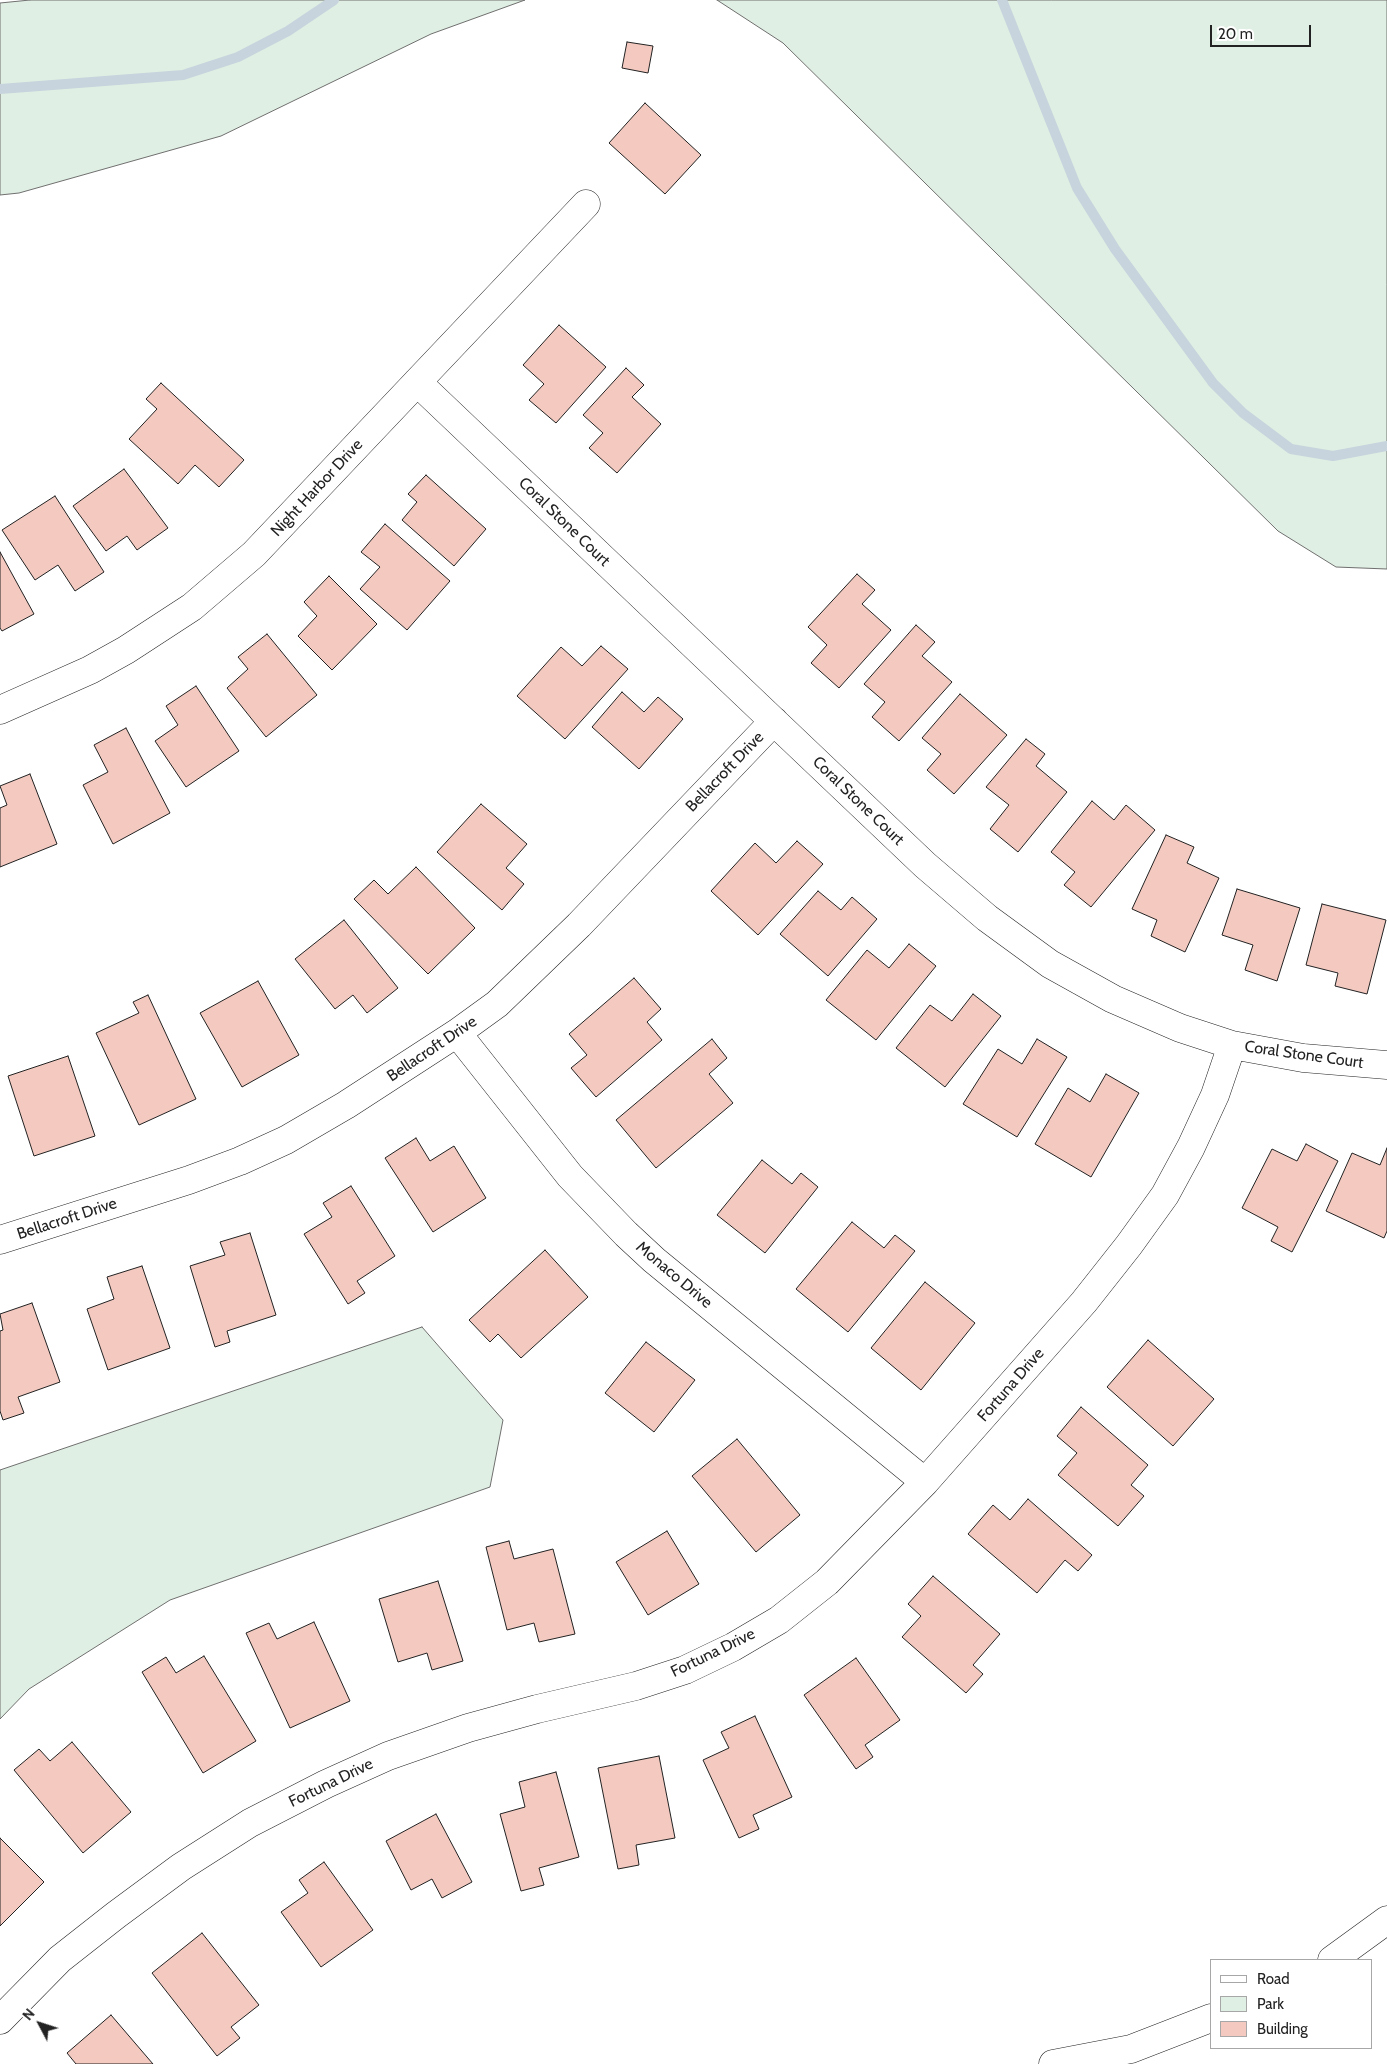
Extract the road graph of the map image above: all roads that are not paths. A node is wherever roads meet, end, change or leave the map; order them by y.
1 (586, 204) dead end
2 (417, 382) junction
3 (0, 710) edge
4 (774, 721) junction
5 (457, 1033) junction
6 (1232, 1045) junction
7 (1387, 1065) edge
8 (0, 1240) edge
9 (925, 1482) junction
10 (1387, 1920) edge
11 (1333, 1959) edge
12 (1210, 2018) edge
13 (0, 2020) edge
14 (1053, 2064) edge

1 - 2 street, Night Harbor Drive
2 - 3 street, Night Harbor Drive
2 - 4 street, Coral Stone Court
4 - 5 street, Bellacroft Drive
4 - 6 street, Coral Stone Court
5 - 8 street, Bellacroft Drive
5 - 9 street, Monaco Drive
6 - 7 street, Coral Stone Court
6 - 9 street, Fortuna Drive
9 - 13 street, Fortuna Drive
10 - 11 street
12 - 14 street

